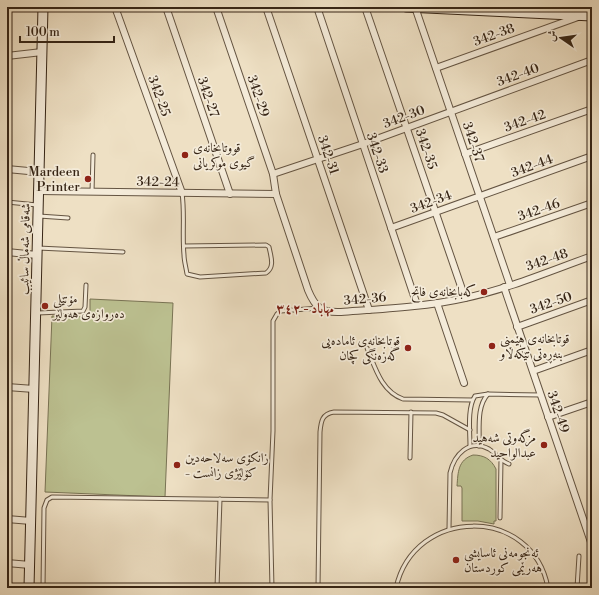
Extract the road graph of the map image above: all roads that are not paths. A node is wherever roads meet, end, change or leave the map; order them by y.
1 (43, 7) edge
2 (115, 7) edge
3 (166, 7) edge
4 (216, 7) edge
5 (266, 7) edge
6 (317, 7) edge
7 (365, 7) edge
8 (406, 7) edge
9 (415, 7) edge
10 (474, 9) edge
11 (582, 16) junction
12 (592, 16) edge
13 (42, 52) junction
14 (7, 56) edge
15 (592, 60) edge
16 (436, 68) junction
17 (592, 109) edge
18 (451, 111) junction
19 (407, 127) junction
20 (363, 144) junction
21 (465, 154) junction
22 (93, 155) dead end
23 (592, 156) edge
24 (318, 158) junction
25 (7, 170) edge
26 (39, 172) junction
27 (273, 174) junction
28 (39, 191) junction
29 (92, 192) junction
30 (182, 193) junction
31 (230, 194) junction
32 (276, 194) junction
33 (480, 196) junction
34 (7, 202) edge
35 (592, 203) edge
36 (39, 205) junction
37 (436, 212) junction
38 (39, 216) junction
39 (68, 218) dead end
40 (391, 228) junction
41 (494, 237) junction
42 (184, 246) junction
43 (7, 252) edge
44 (38, 252) junction
45 (123, 252) dead end
46 (592, 256) edge
47 (86, 285) dead end
48 (507, 286) junction
49 (465, 298) junction
50 (592, 300) edge
51 (437, 303) junction
52 (417, 305) junction
53 (320, 308) junction
54 (369, 310) junction
55 (36, 313) junction
56 (518, 327) junction
57 (367, 348) dead end
58 (592, 350) edge
59 (533, 371) junction
60 (464, 383) dead end
61 (7, 387) edge
62 (34, 389) junction
63 (488, 394) junction
64 (541, 395) junction
65 (472, 400) junction
66 (592, 402) edge
67 (411, 412) junction
68 (548, 417) junction
69 (480, 423) junction
70 (470, 424) junction
71 (470, 430) junction
72 (470, 446) junction
73 (479, 446) junction
74 (410, 458) dead end
75 (501, 460) junction
76 (509, 464) dead end
77 (220, 499) junction
78 (270, 500) junction
79 (7, 518) edge
80 (500, 518) dead end
81 (31, 521) junction
82 (450, 529) junction
83 (592, 545) edge
84 (579, 556) dead end
85 (7, 563) edge
86 (30, 565) junction
87 (29, 588) edge
88 (43, 588) edge
89 (217, 588) edge
90 (272, 588) edge
91 (318, 588) edge
92 (396, 588) edge
93 (548, 588) edge
94 (577, 588) edge

1 - 13 street, شەقامی شەماڵ سائیب
2 - 30 street, 342-25
3 - 31 street, 342-27
4 - 27 street, 342-29
5 - 24 street, 342-31
6 - 20 street, 342-33
7 - 19 street, 342-35
8 - 9 street
9 - 10 street
9 - 16 street, 342-37
10 - 11 street
11 - 12 street
11 - 16 street, 342-38
13 - 14 street
13 - 26 street, شەقامی شەماڵ سائیب
15 - 18 street, 342-40
16 - 18 street, 342-37
17 - 21 street, 342-42
18 - 19 street, 342-30
18 - 21 street, 342-37
19 - 20 street, 342-30
19 - 37 street, 342-35
20 - 24 street, 342-30
20 - 40 street, 342-33
21 - 33 street, 342-37
22 - 29 lane
23 - 33 street, 342-44
24 - 27 street, 342-30
24 - 54 street, 342-31
25 - 26 street
26 - 28 street, شەقامی شەماڵ سائیب
27 - 32 street, 342-29
28 - 29 street, 342-24
28 - 36 street, شەقامی شەماڵ سائیب
29 - 30 street, 342-24
30 - 31 street, 342-24
30 - 42 lane
31 - 32 street, 342-24
32 - 53 street
33 - 37 street, 342-34
33 - 41 street, 342-37
34 - 36 lane
35 - 41 street, 342-46
36 - 38 street, شەقامی شەماڵ سائیب
37 - 40 street, 342-34
37 - 49 street, 342-35
38 - 39 lane
38 - 44 street, شەقامی شەماڵ سائیب
40 - 52 street, 342-33
41 - 48 street, 342-37
42 - 42 lane
43 - 44 street
44 - 45 lane
44 - 55 street, شەقامی شەماڵ سائیب
46 - 48 street, 342-48
47 - 55 lane
48 - 49 street, 342-36
48 - 56 street, 342-49
49 - 51 street, 342-36
50 - 56 street, 342-50
51 - 52 street, 342-36
51 - 60 street
52 - 54 street, 342-36
53 - 54 street, 342-36
53 - 78 lane
55 - 62 street, شەقامی شەماڵ سائیب
56 - 59 street, 342-49
57 - 65 lane
58 - 59 street
59 - 64 street, 342-49
61 - 62 street
62 - 81 street, شەقامی شەماڵ سائیب
63 - 64 lane
63 - 65 lane
63 - 69 lane
64 - 68 street, 342-49
65 - 70 lane
66 - 68 street
67 - 71 lane
67 - 74 lane
67 - 91 lane
68 - 83 street, 342-49
69 - 70 lane
69 - 73 lane
70 - 71 lane
71 - 72 lane
72 - 73 lane
72 - 82 lane
73 - 75 lane
75 - 76 lane
75 - 80 lane
77 - 78 lane
77 - 88 lane
77 - 89 lane
78 - 90 lane
79 - 81 street
81 - 86 street, شەقامی شەماڵ سائیب
82 - 92 lane
82 - 93 lane
84 - 94 lane
85 - 86 street
86 - 87 street, شەقامی شەماڵ سائیب

